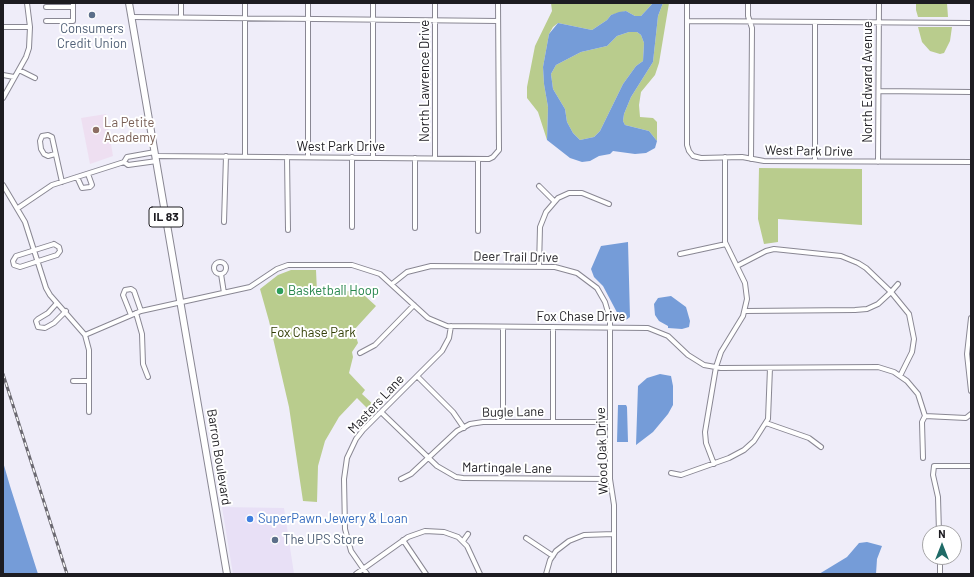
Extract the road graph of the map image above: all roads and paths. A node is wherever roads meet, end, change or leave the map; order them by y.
1 (27, 3) edge
2 (129, 3) edge
3 (181, 3) edge
4 (245, 3) edge
5 (308, 3) edge
6 (373, 3) edge
7 (435, 3) edge
8 (498, 3) edge
9 (687, 3) edge
10 (748, 3) edge
11 (879, 3) edge
12 (73, 5) edge
13 (46, 7) dead end
14 (181, 17) junction
15 (245, 17) junction
16 (132, 18) junction
17 (308, 19) junction
18 (373, 20) junction
19 (435, 20) junction
20 (46, 21) dead end
21 (498, 21) junction
22 (687, 21) junction
23 (750, 22) junction
24 (879, 22) junction
25 (815, 23) junction
26 (971, 23) edge
27 (3, 27) edge
28 (30, 27) junction
29 (19, 70) junction
30 (3, 75) edge
31 (14, 77) junction
32 (35, 78) dead end
33 (879, 91) junction
34 (971, 92) edge
35 (3, 98) edge
36 (55, 154) junction
37 (156, 156) junction
38 (226, 156) junction
39 (245, 156) junction
40 (287, 157) junction
41 (308, 157) junction
42 (352, 157) junction
43 (725, 157) junction
44 (373, 158) junction
45 (415, 158) junction
46 (435, 158) junction
47 (478, 158) junction
48 (751, 159) junction
49 (815, 161) junction
50 (124, 162) junction
51 (878, 162) junction
52 (971, 162) edge
53 (88, 174) junction
54 (77, 177) junction
55 (62, 182) junction
56 (3, 186) edge
57 (539, 186) dead end
58 (554, 201) junction
59 (609, 204) dead end
60 (18, 208) junction
61 (224, 222) dead end
62 (352, 227) dead end
63 (415, 228) dead end
64 (288, 230) dead end
65 (478, 231) dead end
66 (726, 244) junction
67 (34, 250) junction
68 (680, 254) dead end
69 (38, 261) junction
70 (737, 266) junction
71 (539, 267) junction
72 (221, 274) dead end
73 (392, 284) junction
74 (898, 284) dead end
75 (891, 292) junction
76 (224, 293) junction
77 (181, 302) junction
78 (57, 303) junction
79 (414, 305) junction
80 (141, 311) junction
81 (745, 311) junction
82 (66, 312) junction
83 (136, 313) junction
84 (131, 315) junction
85 (970, 318) edge
86 (451, 326) junction
87 (503, 327) junction
88 (553, 327) junction
89 (610, 327) junction
90 (85, 334) junction
91 (360, 354) dead end
92 (716, 368) junction
93 (770, 368) junction
94 (417, 376) junction
95 (900, 376) junction
96 (148, 377) dead end
97 (73, 381) dead end
98 (89, 381) junction
99 (971, 391) edge
100 (89, 412) dead end
101 (381, 412) junction
102 (971, 414) edge
103 (925, 416) junction
104 (553, 421) junction
105 (502, 422) junction
106 (610, 422) junction
107 (766, 422) junction
108 (464, 428) junction
109 (822, 447) dead end
110 (429, 458) junction
111 (923, 458) dead end
112 (714, 464) junction
113 (971, 466) edge
114 (671, 473) dead end
115 (401, 478) dead end
116 (610, 479) junction
117 (939, 525) edge
118 (468, 534) dead end
119 (614, 534) junction
120 (526, 538) dead end
121 (403, 540) junction
122 (463, 541) junction
123 (553, 556) junction
124 (363, 569) junction
125 (227, 574) edge
126 (356, 574) edge
127 (366, 574) edge
128 (426, 574) edge
129 (480, 574) edge
130 (546, 574) edge
131 (614, 574) edge

1 - 28 street
2 - 16 main road, IL 83
3 - 14 street
4 - 15 street
5 - 17 street
6 - 18 street
7 - 19 street, North Lawrence Drive
8 - 21 street
9 - 22 street, West Park Drive
10 - 23 street
11 - 24 street, North Edward Avenue
12 - 13 street
12 - 20 street
14 - 15 street
14 - 16 street
15 - 17 street
15 - 39 street
16 - 37 main road, IL 83
17 - 18 street
17 - 41 street
18 - 19 street
18 - 44 street
19 - 21 street
19 - 46 street, North Lawrence Drive
21 - 47 street, West Park Drive
22 - 23 street
22 - 43 street, West Park Drive
23 - 25 street
23 - 48 street
24 - 25 street
24 - 26 street
24 - 33 street, North Edward Avenue
25 - 49 street
27 - 28 street
28 - 29 street
29 - 31 street
29 - 32 street
30 - 31 street
31 - 35 street
33 - 34 street
33 - 51 street, North Edward Avenue
36 - 36 street
36 - 55 street
37 - 38 street, West Park Drive
37 - 50 street
37 - 50 street
37 - 77 main road, IL 83
38 - 39 street, West Park Drive
38 - 61 street
39 - 40 street, West Park Drive
40 - 41 street, West Park Drive
40 - 64 street
41 - 42 street, West Park Drive
42 - 44 street, West Park Drive
42 - 62 street
43 - 48 street, West Park Drive
43 - 66 street
44 - 45 street, West Park Drive
45 - 46 street, West Park Drive
45 - 63 street
46 - 47 street, West Park Drive
47 - 65 street
48 - 49 street, West Park Drive
49 - 51 street, West Park Drive
50 - 53 street
51 - 52 street, West Park Drive
53 - 54 street
53 - 54 street
54 - 55 street
55 - 60 street
56 - 60 street
57 - 58 street
58 - 59 street
58 - 71 street
60 - 67 street
66 - 68 street
66 - 70 street
67 - 69 street
67 - 69 street
67 - 69 street
69 - 78 street
70 - 75 street
70 - 81 street
71 - 73 street, Deer Trail Drive
71 - 89 street, Deer Trail Drive
72 - 76 street
73 - 76 street, Fox Chase Drive
73 - 79 street, Fox Chase Drive
74 - 75 street
75 - 81 street
75 - 95 street
76 - 77 street, Fox Chase Drive
77 - 80 street, Fox Chase Drive
77 - 125 main road, Barron Boulevard / IL 83
78 - 82 street
78 - 82 street
79 - 86 street, Fox Chase Drive
79 - 91 street
80 - 83 street, Fox Chase Drive
80 - 84 street
81 - 92 street
82 - 90 street
83 - 84 street, Fox Chase Drive
83 - 96 street
84 - 90 street, Fox Chase Drive
85 - 99 street
86 - 87 street, Fox Chase Drive
86 - 94 street, Masters Lane
87 - 88 street, Fox Chase Drive
87 - 105 street
88 - 89 street, Fox Chase Drive
88 - 104 street
89 - 92 street, Fox Chase Drive
89 - 106 street, Wood Oak Drive
90 - 98 street
92 - 93 street, Fox Chase Drive
92 - 112 street
93 - 95 street, Fox Chase Drive
93 - 107 street
94 - 101 street, Masters Lane
94 - 108 street
95 - 103 street, Fox Chase Drive
97 - 98 street
98 - 100 street
101 - 110 street, Martingale Lane
101 - 124 street, Masters Lane
102 - 103 street
103 - 111 street
104 - 105 street, Bugle Lane
104 - 106 street, Bugle Lane
105 - 108 street, Bugle Lane
106 - 116 street, Wood Oak Drive
107 - 109 street
107 - 112 street
108 - 110 street, Bugle Lane
110 - 115 street, Bugle Lane
110 - 116 street, Martingale Lane
112 - 114 street
113 - 117 street
116 - 119 street, Wood Oak Drive
118 - 122 street
119 - 123 street
119 - 131 street, Wood Oak Drive
120 - 123 street
121 - 122 street
121 - 124 street
121 - 128 street
122 - 129 street
123 - 130 street
124 - 126 street
124 - 127 street, Masters Lane

